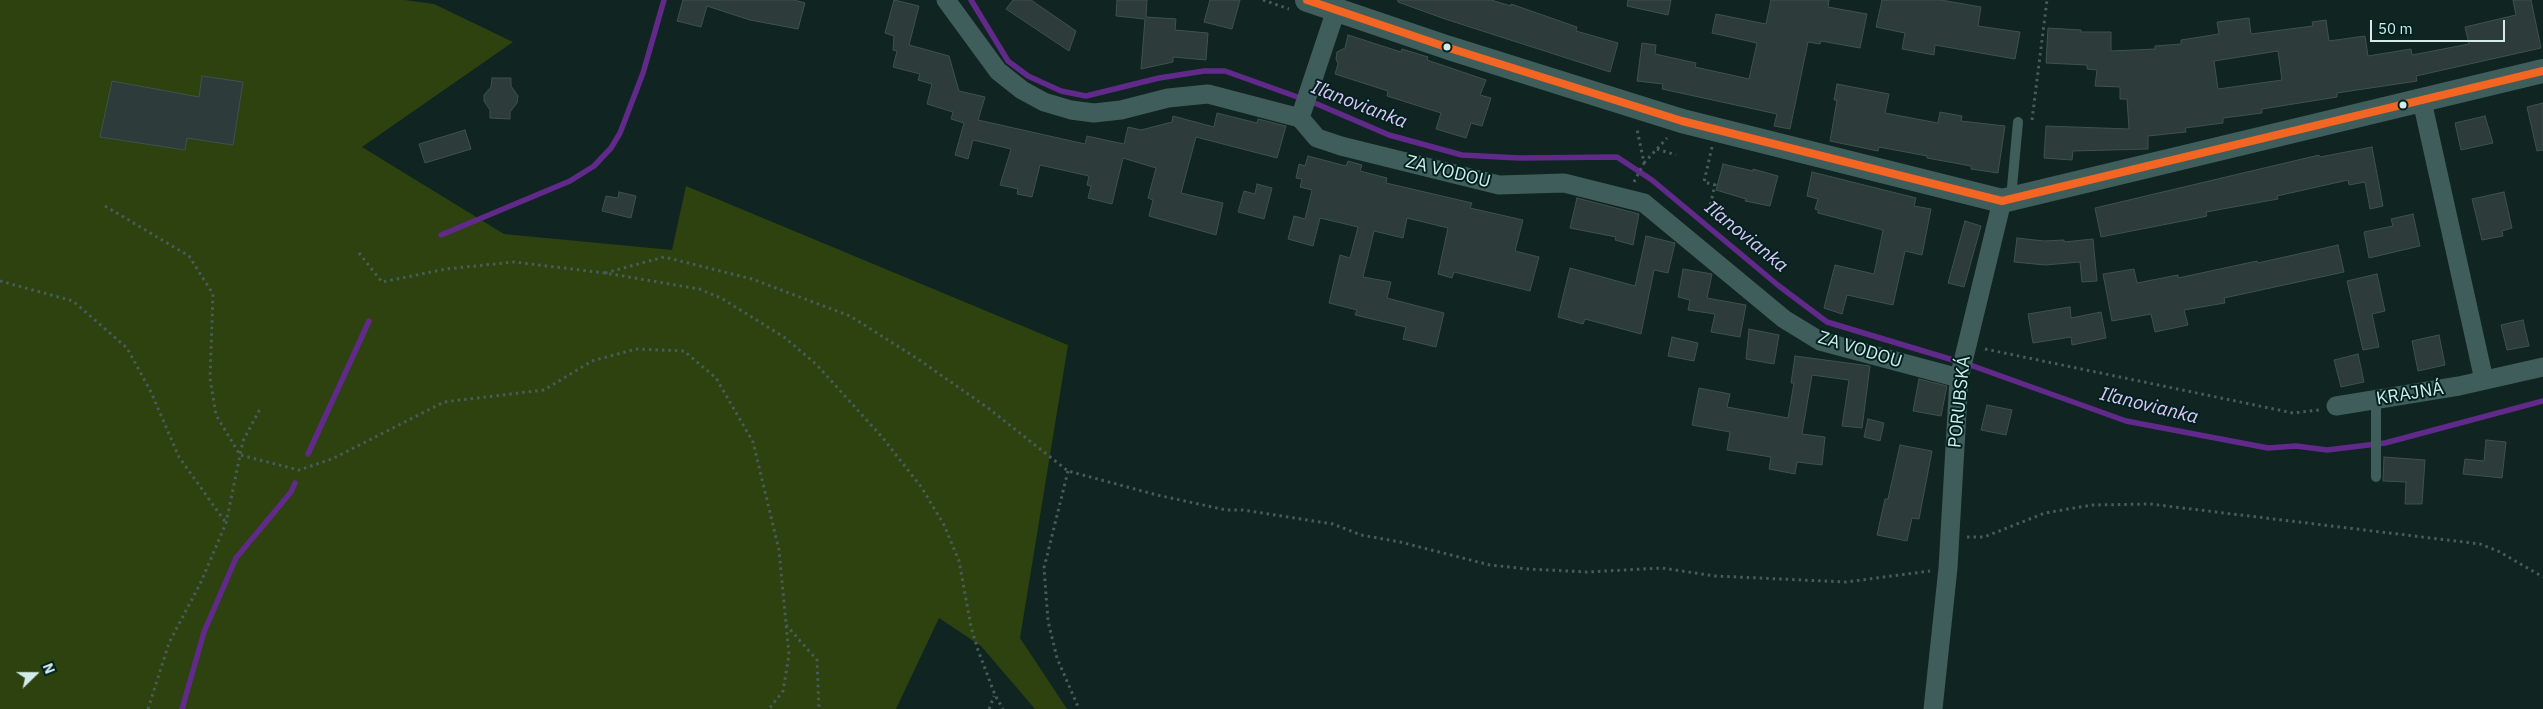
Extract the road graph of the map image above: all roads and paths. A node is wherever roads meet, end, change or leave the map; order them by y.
1 (946, 0) edge
2 (1306, 0) edge
3 (2047, 0) edge
4 (1336, 10) junction
5 (2543, 71) edge
6 (2422, 102) junction
7 (1304, 108) junction
8 (2018, 122) dead end
9 (1645, 126) dead end
10 (2030, 130) dead end
11 (1662, 131) dead end
12 (1713, 144) dead end
13 (1657, 149) junction
14 (1676, 155) dead end
15 (1643, 164) junction
16 (1634, 181) dead end
17 (2006, 200) junction
18 (105, 206) dead end
19 (1725, 210) dead end
20 (359, 253) dead end
21 (605, 273) junction
22 (0, 281) edge
23 (1963, 362) junction
24 (2543, 367) edge
25 (2484, 380) junction
26 (2376, 401) junction
27 (2336, 406) joint
28 (261, 407) dead end
29 (240, 455) junction
30 (1068, 471) junction
31 (2376, 477) dead end
32 (226, 523) junction
33 (1949, 539) junction
34 (1948, 568) junction
35 (2543, 577) edge
36 (786, 624) junction
37 (994, 695) junction
38 (148, 709) edge
39 (769, 709) edge
40 (819, 709) edge
41 (989, 709) edge
42 (1003, 709) edge
43 (1079, 709) edge
44 (1933, 709) edge

1 - 7 street
2 - 4 street
3 - 10 path
4 - 7 street
4 - 17 street
5 - 6 street
6 - 17 street
6 - 25 street
7 - 23 street, ZA VODOU
8 - 17 lane
9 - 15 path
11 - 13 path
12 - 19 path
13 - 14 path
13 - 15 path
15 - 16 path
17 - 23 street, PORUBSKÁ
18 - 29 path
20 - 21 path
21 - 30 path
21 - 37 path
22 - 32 path
23 - 27 path
23 - 33 street, PORUBSKÁ
24 - 25 street, KRAJNÁ
25 - 26 street, KRAJNÁ
26 - 27 street, KRAJNÁ
26 - 31 lane
28 - 29 path
29 - 32 path
29 - 36 path
30 - 34 path
30 - 43 path
32 - 38 path
33 - 34 street, PORUBSKÁ
33 - 35 path
34 - 44 street, PORUBSKÁ
36 - 39 path
36 - 40 path
37 - 41 path
37 - 42 path

